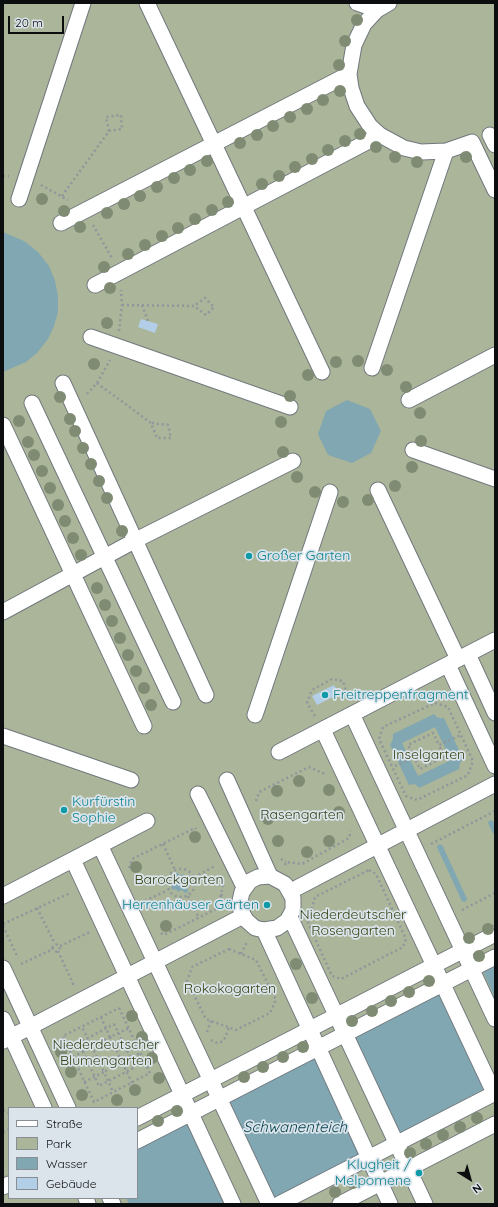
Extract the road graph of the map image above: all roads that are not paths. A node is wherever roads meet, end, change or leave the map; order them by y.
1 (83, 3) edge
2 (147, 3) edge
3 (357, 3) edge
4 (383, 6) edge
5 (349, 74) junction
6 (380, 135) junction
7 (214, 143) junction
8 (446, 151) junction
9 (495, 190) edge
10 (19, 199) dead end
11 (244, 207) junction
12 (61, 223) dead end
13 (95, 285) dead end
14 (91, 337) dead end
15 (495, 355) edge
16 (372, 368) dead end
17 (322, 372) dead end
18 (62, 383) dead end
19 (409, 400) dead end
20 (32, 403) dead end
21 (290, 407) dead end
22 (3, 425) edge
23 (413, 450) dead end
24 (293, 461) dead end
25 (495, 479) edge
26 (378, 490) dead end
27 (330, 492) dead end
28 (136, 540) junction
29 (105, 558) junction
30 (74, 576) junction
31 (3, 612) edge
32 (495, 640) edge
33 (458, 659) junction
34 (206, 695) dead end
35 (173, 702) dead end
36 (495, 713) edge
37 (352, 714) junction
38 (255, 715) dead end
39 (144, 726) dead end
40 (323, 730) junction
41 (3, 736) edge
42 (279, 752) dead end
43 (495, 766) edge
44 (131, 780) dead end
45 (227, 780) dead end
46 (495, 784) edge
47 (198, 794) dead end
48 (147, 821) dead end
49 (406, 830) junction
50 (100, 845) junction
51 (377, 845) junction
52 (73, 860) junction
53 (274, 877) junction
54 (291, 891) junction
55 (242, 892) junction
56 (3, 896) edge
57 (243, 916) junction
58 (290, 917) junction
59 (264, 930) junction
60 (495, 934) edge
61 (464, 950) junction
62 (495, 957) edge
63 (155, 962) junction
64 (435, 965) junction
65 (3, 968) edge
66 (472, 969) junction
67 (127, 976) junction
68 (443, 983) junction
69 (337, 1015) junction
70 (3, 1019) edge
71 (495, 1019) edge
72 (30, 1027) junction
73 (309, 1030) junction
74 (346, 1034) junction
75 (7, 1039) edge
76 (317, 1048) junction
77 (211, 1080) junction
78 (495, 1094) edge
79 (182, 1095) junction
80 (219, 1099) junction
81 (43, 1107) edge
82 (68, 1107) edge
83 (191, 1113) junction
84 (138, 1117) edge
85 (495, 1124) edge
86 (138, 1140) edge
87 (397, 1144) junction
88 (369, 1158) junction
89 (408, 1169) junction
90 (380, 1183) junction
91 (233, 1204) edge
92 (269, 1204) edge
93 (279, 1204) edge
94 (340, 1204) edge
95 (390, 1204) edge
96 (425, 1204) edge

1 - 10 street
2 - 7 street
3 - 4 street
4 - 5 street
5 - 6 street
5 - 7 street
6 - 8 street
6 - 11 street
7 - 11 street
7 - 12 street
8 - 9 street
8 - 16 street
11 - 13 street
11 - 17 street
14 - 21 street
15 - 19 street
18 - 28 street
20 - 29 street
22 - 30 street
23 - 25 street
24 - 28 street
26 - 33 street
27 - 38 street
28 - 29 street
28 - 34 street
29 - 30 street
29 - 35 street
30 - 31 street
30 - 39 street
32 - 33 street
33 - 36 street
33 - 37 street
33 - 43 street
37 - 40 street
37 - 49 street
40 - 42 street
40 - 51 street
41 - 44 street
45 - 53 street
46 - 49 street
47 - 55 street
48 - 50 street
49 - 51 street
49 - 61 street
50 - 52 street
50 - 63 street
51 - 54 street
51 - 64 street
52 - 56 street
52 - 67 street
53 - 54 street
53 - 55 street
54 - 58 street
55 - 57 street
57 - 59 street
57 - 63 street
58 - 59 street
58 - 69 street
59 - 73 street
60 - 61 street
61 - 64 street
61 - 66 street
62 - 66 street
63 - 67 street
63 - 77 street
64 - 68 street
64 - 69 street
65 - 72 street
66 - 68 street
66 - 71 street
67 - 72 street
67 - 79 street
68 - 74 street
68 - 78 street
69 - 73 street
69 - 74 street
70 - 75 street
72 - 75 street
72 - 82 street
73 - 76 street
73 - 77 street
74 - 76 street
74 - 87 street
75 - 81 street
76 - 80 street
76 - 88 street
77 - 79 street
77 - 80 street
78 - 87 street
79 - 83 street
79 - 84 street
80 - 83 street
80 - 92 street
83 - 86 street
83 - 91 street
85 - 89 street
87 - 88 street
87 - 89 street
88 - 90 street
88 - 93 street
89 - 90 street
89 - 96 street
90 - 94 street
90 - 95 street

